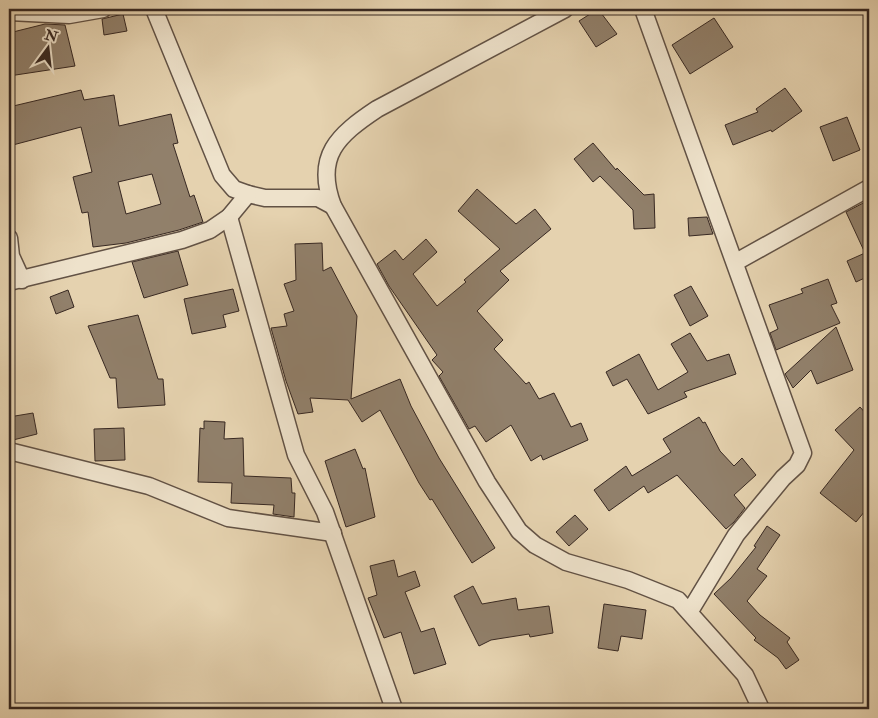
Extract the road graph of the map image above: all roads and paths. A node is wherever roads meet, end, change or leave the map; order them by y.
1 (103, 9) edge
2 (154, 9) edge
3 (565, 9) edge
4 (643, 9) edge
5 (9, 12) edge
6 (869, 188) edge
7 (248, 194) junction
8 (334, 206) junction
9 (229, 217) junction
10 (9, 238) edge
11 (736, 262) junction
12 (16, 281) edge
13 (9, 451) edge
14 (333, 533) junction
15 (690, 611) junction
16 (391, 708) edge
17 (761, 709) edge

1 - 5 street
2 - 7 street
3 - 8 street
4 - 11 street
6 - 11 street
7 - 8 street
7 - 9 street
8 - 15 street
9 - 12 street
9 - 14 street
10 - 12 street
11 - 15 street
13 - 14 street
14 - 16 street
15 - 17 street

